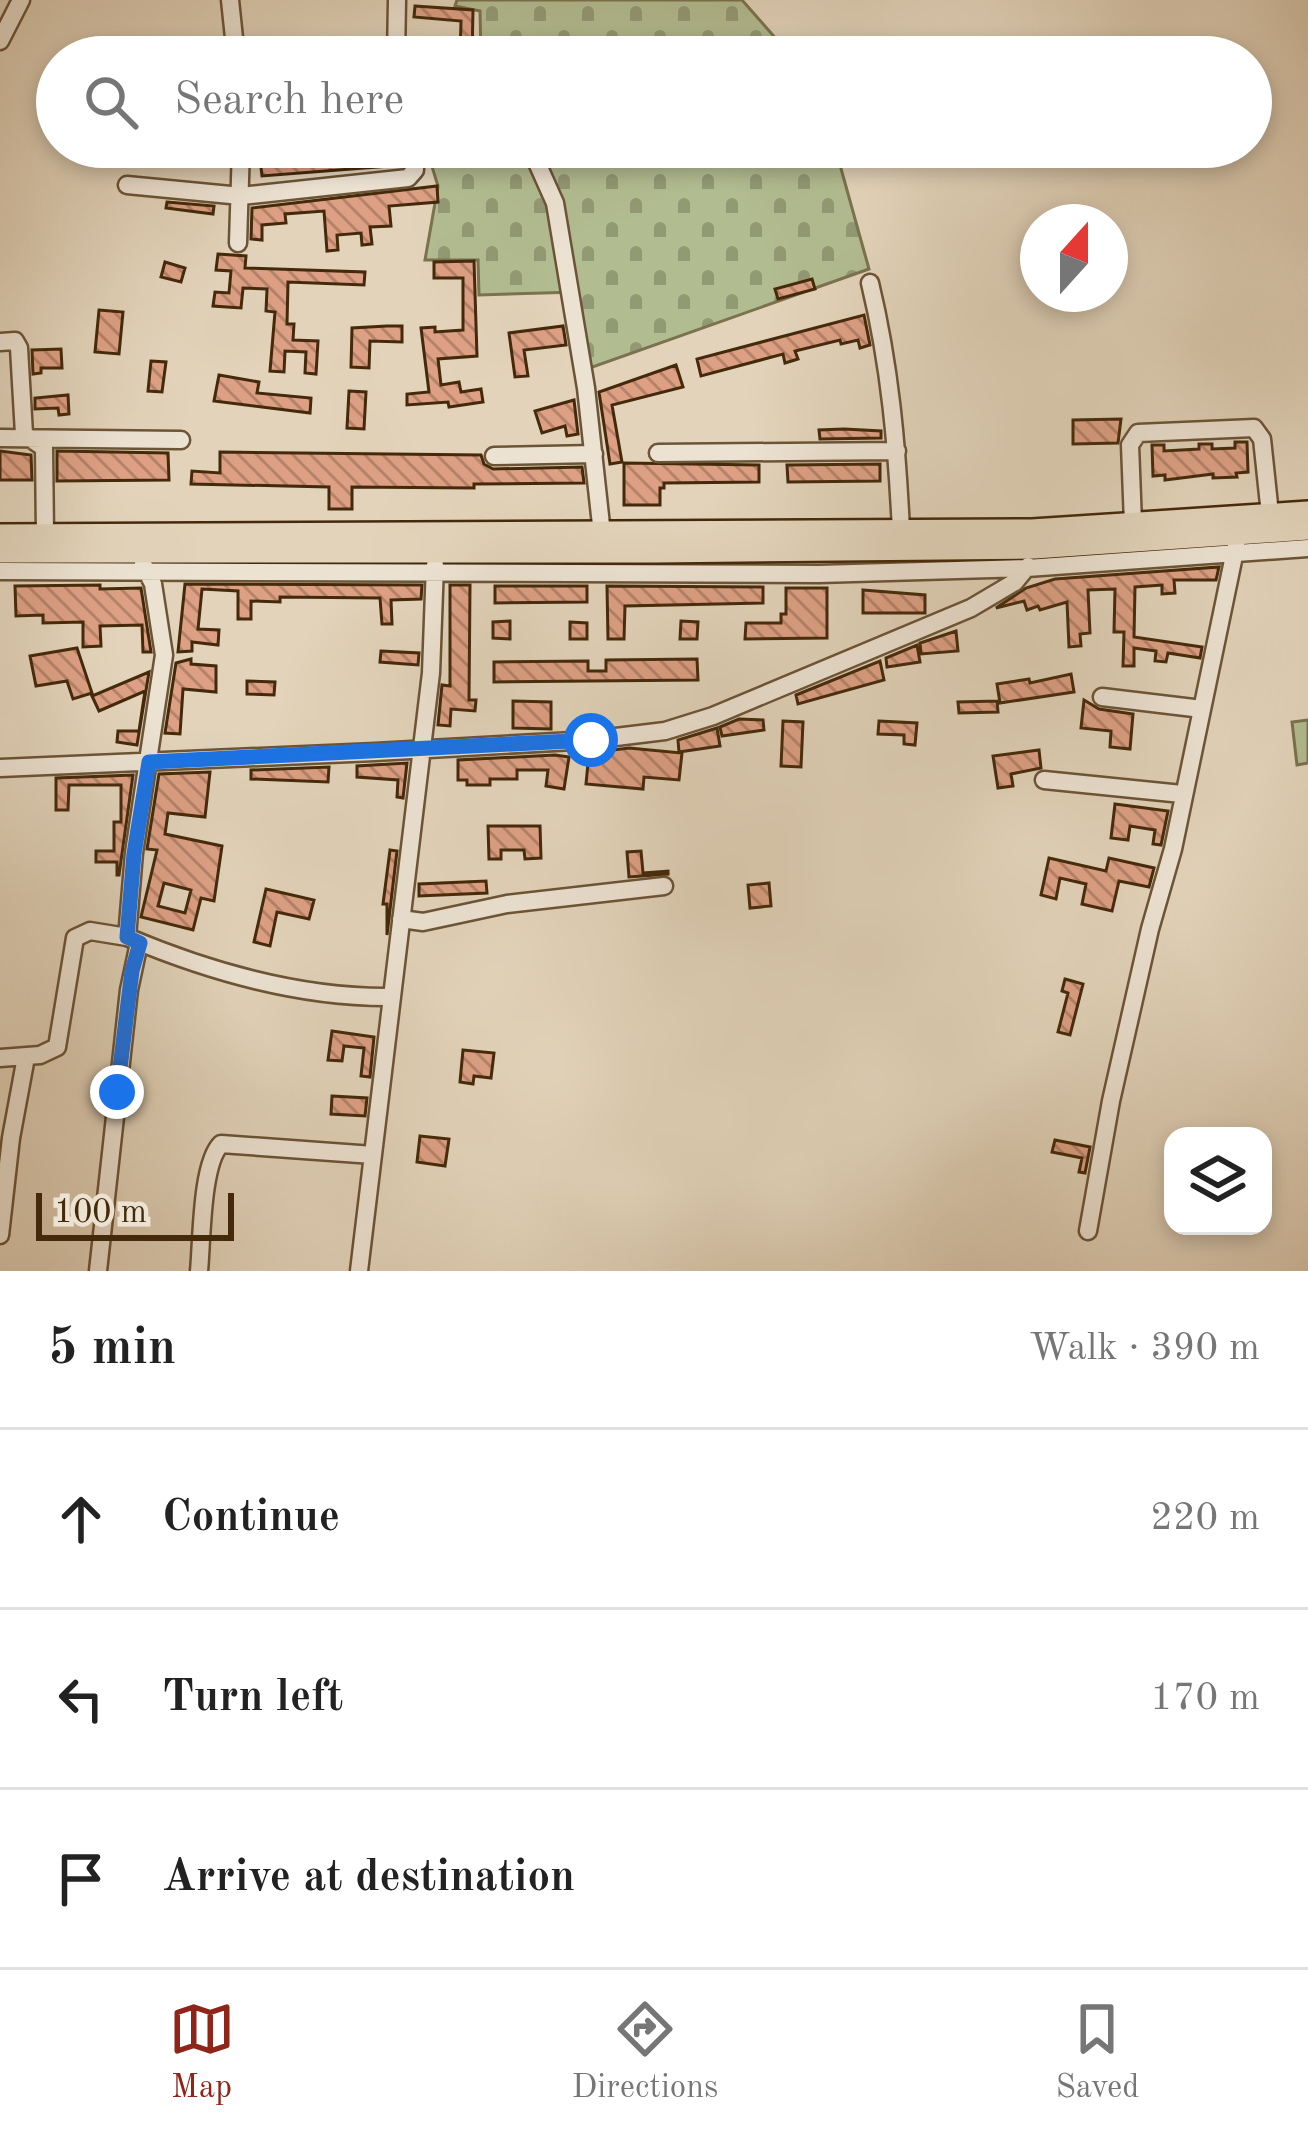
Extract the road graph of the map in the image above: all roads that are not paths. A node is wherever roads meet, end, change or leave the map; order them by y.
1 (21, 0) edge
2 (230, 0) edge
3 (397, 0) edge
4 (234, 36) edge
5 (396, 36) edge
6 (0, 40) edge
7 (241, 168) edge
8 (416, 168) edge
9 (539, 168) edge
10 (127, 185) dead end
11 (241, 196) junction
12 (238, 243) dead end
13 (870, 283) dead end
14 (0, 342) edge
15 (0, 438) edge
16 (29, 438) junction
17 (181, 440) dead end
18 (897, 451) junction
19 (658, 453) dead end
20 (594, 454) junction
21 (494, 456) dead end
22 (1308, 512) edge
23 (1270, 514) junction
24 (1133, 524) junction
25 (1308, 529) edge
26 (901, 531) junction
27 (602, 534) junction
28 (0, 535) edge
29 (50, 540) junction
30 (1237, 544) junction
31 (1031, 548) junction
32 (1308, 548) edge
33 (0, 551) edge
34 (142, 561) junction
35 (435, 562) junction
36 (0, 571) edge
37 (1102, 697) dead end
38 (1202, 709) junction
39 (422, 749) junction
40 (149, 762) junction
41 (0, 768) edge
42 (1044, 780) dead end
43 (1182, 794) junction
44 (664, 886) dead end
45 (401, 919) junction
46 (133, 940) junction
47 (391, 998) junction
48 (26, 1057) junction
49 (0, 1058) edge
50 (373, 1155) junction
51 (1088, 1231) dead end
52 (0, 1234) edge
53 (98, 1271) edge
54 (199, 1271) edge
55 (359, 1271) edge

1 - 6 street
2 - 4 street
3 - 5 street
7 - 11 street
8 - 11 street
9 - 20 street
10 - 11 street
11 - 12 street
13 - 18 street
14 - 16 street
15 - 16 street
16 - 17 street
16 - 29 street
18 - 19 street
18 - 26 street
20 - 21 street
20 - 27 street
22 - 23 main road
23 - 24 main road
23 - 24 street
24 - 31 main road
25 - 30 main road
26 - 27 main road
26 - 31 main road
27 - 29 main road
28 - 29 main road
29 - 33 main road
29 - 34 main road
30 - 31 main road
30 - 32 street
30 - 38 street
31 - 35 main road
31 - 39 street
34 - 35 main road
34 - 36 street
34 - 40 street
35 - 39 street
37 - 38 street
38 - 43 street
39 - 40 street
39 - 45 street
40 - 41 street
40 - 46 street
42 - 43 street
43 - 51 street
44 - 45 street
45 - 47 street
46 - 47 street
46 - 48 street
46 - 53 street
47 - 50 street
48 - 49 street
48 - 52 street
50 - 54 street
50 - 55 street

